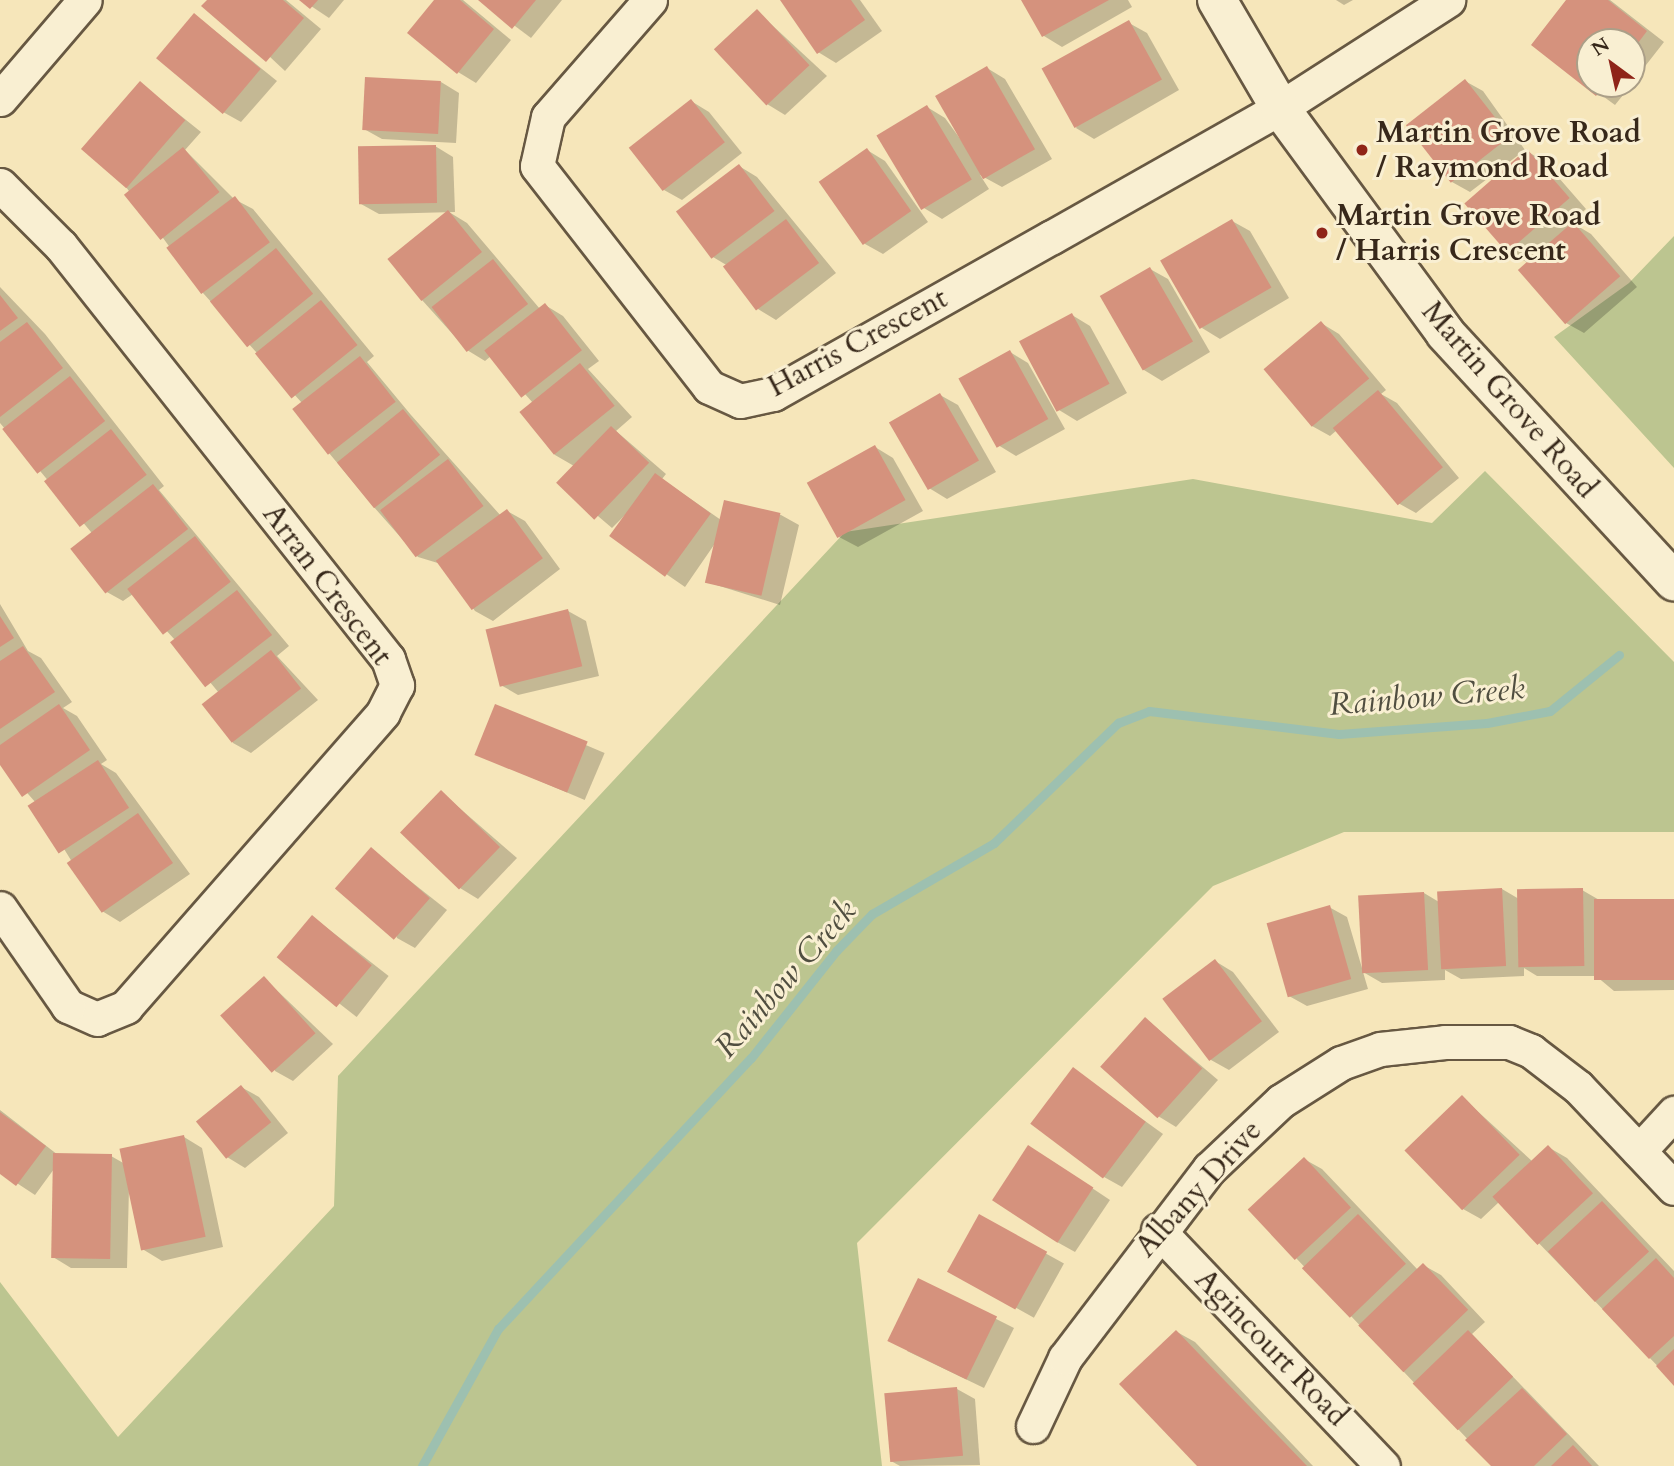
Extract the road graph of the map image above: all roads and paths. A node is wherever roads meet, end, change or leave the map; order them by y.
1 (85, 0) edge
2 (650, 0) edge
3 (1217, 0) edge
4 (1448, 0) edge
5 (0, 99) edge
6 (1280, 108) junction
7 (0, 185) edge
8 (1674, 581) edge
9 (0, 908) edge
10 (1674, 1113) edge
11 (1639, 1151) junction
12 (1674, 1188) edge
13 (1158, 1230) junction
14 (1033, 1426) dead end
15 (1383, 1466) edge

1 - 5 street
2 - 6 street, Harris Crescent
3 - 6 street, Martin Grove Road
4 - 6 street
6 - 8 street, Martin Grove Road
7 - 9 street, Arran Crescent
10 - 11 street
11 - 12 street, Albany Drive
11 - 13 street, Albany Drive
13 - 14 street, Albany Drive
13 - 15 street, Agincourt Road

